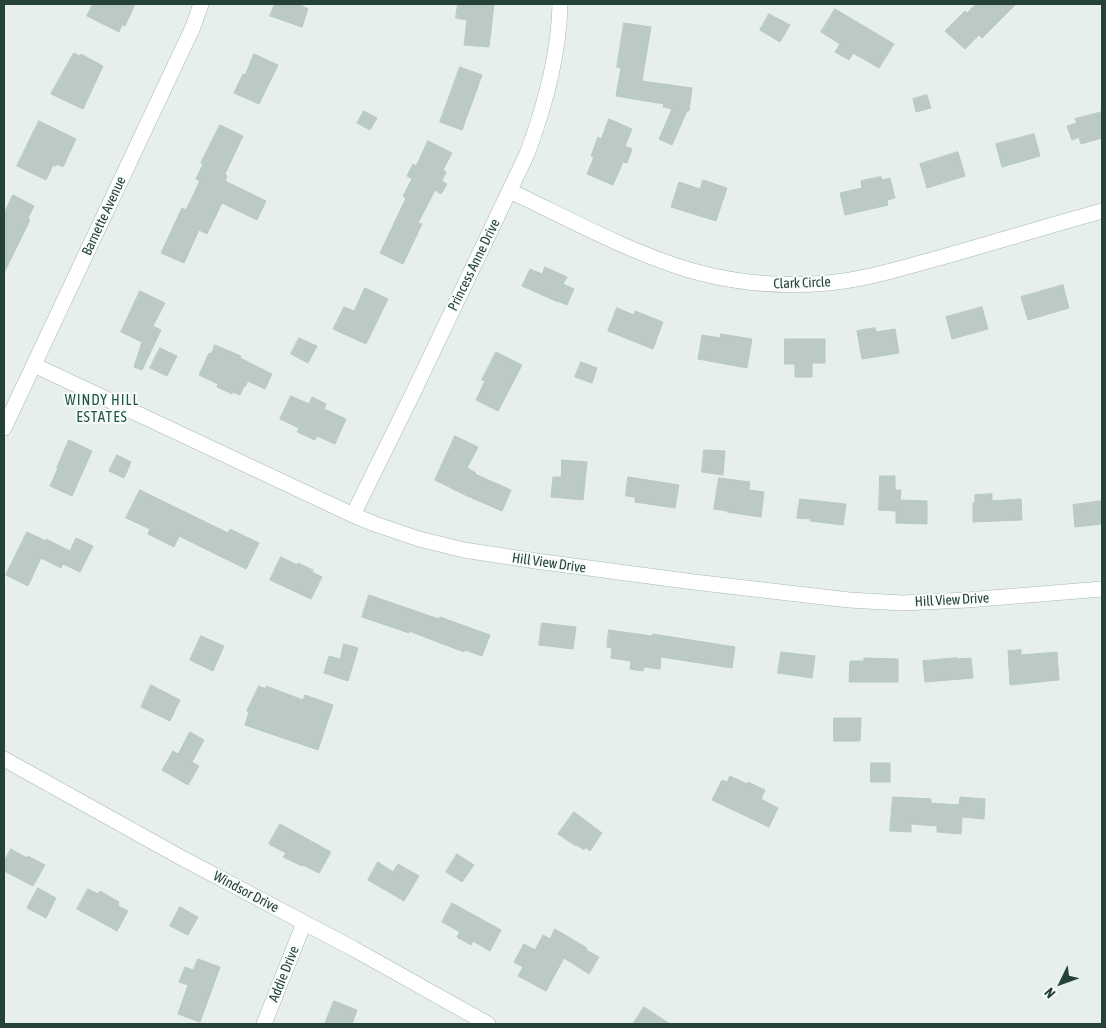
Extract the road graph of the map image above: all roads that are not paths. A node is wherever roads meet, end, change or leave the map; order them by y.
1 (201, 4) edge
2 (560, 4) edge
3 (510, 191) junction
4 (1102, 211) edge
5 (34, 365) junction
6 (4, 428) edge
7 (353, 515) junction
8 (1102, 589) edge
9 (4, 759) edge
10 (304, 923) junction
11 (264, 1024) edge
12 (488, 1024) edge

1 - 5 street, Barnette Avenue
2 - 3 street, Princess Anne Drive
3 - 4 street, Clark Circle
3 - 7 street, Princess Anne Drive
5 - 6 street, Barnette Avenue
5 - 7 street, Hill View Drive
7 - 8 street, Hill View Drive
9 - 10 street, Windsor Drive
10 - 11 street, Addie Drive
10 - 12 street, Windsor Drive

